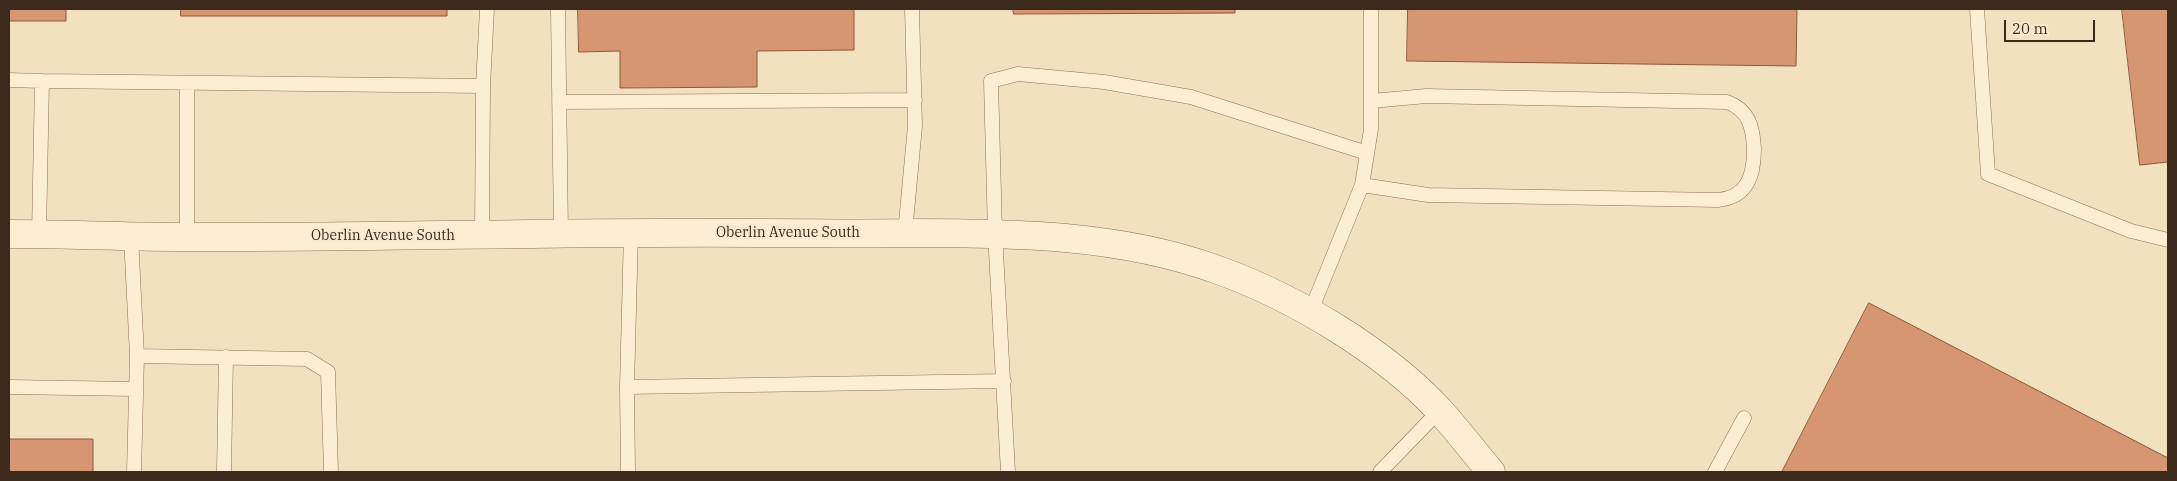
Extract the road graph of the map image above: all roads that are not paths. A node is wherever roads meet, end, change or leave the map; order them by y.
1 (487, 9) edge
2 (558, 9) edge
3 (912, 9) edge
4 (1371, 9) edge
5 (1977, 9) edge
6 (9, 80) edge
7 (42, 81) junction
8 (187, 83) junction
9 (483, 86) junction
10 (915, 100) junction
11 (1372, 101) junction
12 (559, 102) junction
13 (1368, 153) junction
14 (1362, 185) junction
15 (631, 232) junction
16 (561, 233) junction
17 (995, 233) junction
18 (9, 234) edge
19 (39, 234) junction
20 (905, 234) junction
21 (482, 235) junction
22 (131, 236) junction
23 (187, 237) junction
24 (2168, 240) edge
25 (1310, 313) junction
26 (137, 356) junction
27 (226, 357) junction
28 (1004, 382) junction
29 (9, 387) edge
30 (627, 388) junction
31 (135, 389) junction
32 (1439, 411) junction
33 (1744, 418) dead end
34 (134, 472) edge
35 (224, 472) edge
36 (331, 472) edge
37 (628, 472) edge
38 (1008, 472) edge
39 (1380, 472) edge
40 (1491, 472) edge
41 (1716, 472) edge

1 - 9 lane
2 - 12 lane
3 - 10 lane
4 - 11 lane
5 - 24 lane
6 - 7 lane
7 - 8 lane
7 - 19 lane
8 - 9 lane
8 - 23 lane
9 - 21 lane
10 - 12 lane
10 - 20 lane
11 - 13 lane
11 - 14 lane
12 - 16 lane
13 - 14 lane
13 - 17 lane
14 - 25 lane
15 - 16 street, Oberlin Avenue South
15 - 20 street, Oberlin Avenue South
15 - 30 lane
16 - 21 street, Oberlin Avenue South
17 - 20 street, Oberlin Avenue South
17 - 25 street, Oberlin Avenue South
17 - 28 lane
18 - 19 street, Oberlin Avenue South
19 - 22 street, Oberlin Avenue South
21 - 23 street, Oberlin Avenue South
22 - 23 street, Oberlin Avenue South
22 - 26 lane
25 - 32 street, Oberlin Avenue South
26 - 27 lane
26 - 31 lane
27 - 35 lane
27 - 36 lane
28 - 30 lane
28 - 38 lane
29 - 31 lane
30 - 37 lane
31 - 34 lane
32 - 39 lane
32 - 40 street, Oberlin Avenue South
33 - 41 lane

